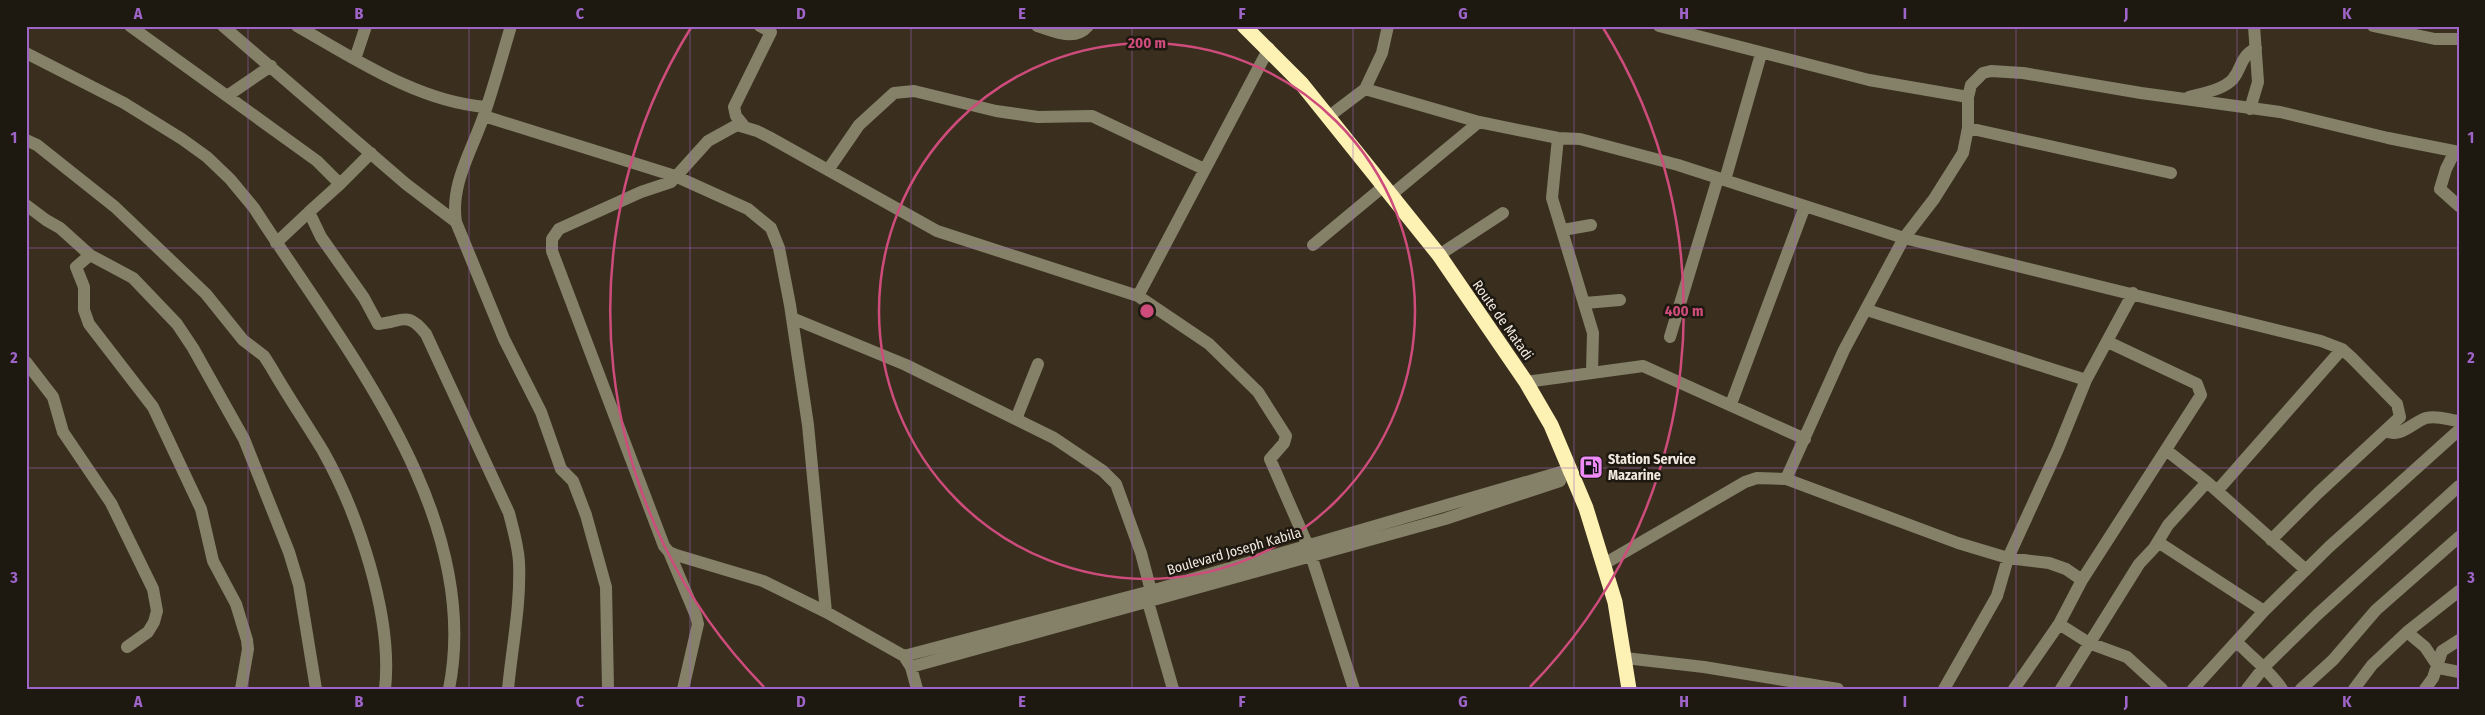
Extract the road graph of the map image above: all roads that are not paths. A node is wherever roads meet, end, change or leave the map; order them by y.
1 (130, 26) edge
2 (223, 26) edge
3 (297, 26) edge
4 (366, 26) edge
5 (511, 26) edge
6 (1037, 26) edge
7 (1088, 26) edge
8 (1244, 26) edge
9 (1388, 26) edge
10 (1660, 26) edge
11 (2254, 26) edge
12 (2373, 26) edge
13 (768, 28) edge
14 (2459, 40) edge
15 (1268, 48) junction
16 (2256, 48) junction
17 (26, 54) edge
18 (1760, 54) junction
19 (355, 59) junction
20 (270, 66) junction
21 (1365, 89) junction
22 (227, 96) junction
23 (1968, 97) junction
24 (2184, 98) junction
25 (2250, 109) junction
26 (485, 112) junction
27 (1328, 117) junction
28 (1479, 122) junction
29 (744, 126) junction
30 (1968, 128) junction
31 (1558, 138) junction
32 (26, 140) edge
33 (2457, 152) edge
34 (371, 153) junction
35 (1204, 169) junction
36 (828, 170) junction
37 (2171, 173) dead end
38 (675, 176) junction
39 (1722, 179) junction
40 (340, 184) junction
41 (1387, 191) junction
42 (26, 205) edge
43 (1805, 206) junction
44 (2459, 206) edge
45 (309, 212) junction
46 (1503, 213) dead end
47 (456, 222) junction
48 (1591, 225) dead end
49 (1563, 230) junction
50 (1904, 238) junction
51 (276, 243) junction
52 (1313, 246) dead end
53 (90, 255) junction
54 (1439, 255) junction
55 (2133, 293) junction
56 (1138, 296) junction
57 (1620, 300) dead end
58 (1585, 303) junction
59 (1867, 310) junction
60 (792, 318) junction
61 (1670, 337) dead end
62 (2108, 342) junction
63 (2342, 349) junction
64 (26, 362) edge
65 (1038, 364) dead end
66 (1592, 372) junction
67 (2086, 380) junction
68 (1526, 382) junction
69 (1731, 404) junction
70 (1016, 419) junction
71 (2459, 421) edge
72 (2459, 430) edge
73 (2385, 431) junction
74 (1805, 439) junction
75 (2166, 450) junction
76 (1573, 472) junction
77 (1786, 479) junction
78 (2207, 482) junction
79 (2459, 486) edge
80 (2217, 491) junction
81 (2459, 537) edge
82 (2272, 540) junction
83 (2158, 542) junction
84 (1310, 551) junction
85 (669, 552) junction
86 (2008, 558) junction
87 (1604, 564) junction
88 (2306, 570) junction
89 (2082, 580) junction
90 (2459, 591) edge
91 (1150, 597) junction
92 (2264, 611) junction
93 (826, 612) junction
94 (2058, 624) junction
95 (2408, 632) junction
96 (2459, 640) edge
97 (2237, 642) junction
98 (2090, 643) junction
99 (127, 647) dead end
100 (904, 656) junction
101 (1625, 658) junction
102 (2437, 665) junction
103 (911, 667) junction
104 (2264, 667) junction
105 (2459, 672) edge
106 (2429, 686) edge
107 (241, 689) edge
108 (316, 689) edge
109 (384, 689) edge
110 (449, 689) edge
111 (508, 689) edge
112 (608, 689) edge
113 (683, 689) edge
114 (917, 689) edge
115 (1174, 689) edge
116 (1354, 689) edge
117 (1629, 689) edge
118 (1838, 689) edge
119 (1944, 689) edge
120 (2014, 689) edge
121 (2061, 689) edge
122 (2162, 689) edge
123 (2193, 689) edge
124 (2247, 689) edge
125 (2282, 689) edge
126 (2301, 689) edge
127 (2354, 689) edge

1 - 22 street
2 - 20 street
3 - 19 street
4 - 19 street
5 - 26 street
6 - 7 street
8 - 15 highway, Route de Matadi
9 - 21 street
10 - 18 street
11 - 16 street
12 - 14 street
13 - 29 street
15 - 27 highway, Route de Matadi
15 - 35 street
16 - 24 street
16 - 25 street
17 - 51 street
18 - 23 street
18 - 39 street
19 - 26 street
20 - 22 street
20 - 34 street
21 - 27 street
21 - 28 street
22 - 40 street
23 - 24 street
23 - 30 street
24 - 25 street
25 - 33 street
26 - 38 street
26 - 47 street
27 - 41 highway, Route de Matadi
28 - 31 street
28 - 41 street
29 - 36 street
29 - 38 street
30 - 37 street
30 - 50 street
31 - 39 street
31 - 49 street
32 - 109 street
33 - 44 street
34 - 40 street
34 - 47 street
35 - 36 street
35 - 56 street
36 - 56 street
38 - 60 street
38 - 85 street
39 - 43 street
39 - 61 street
40 - 45 street
41 - 52 street
41 - 54 highway, Route de Matadi
42 - 53 street
43 - 50 street
43 - 69 street
45 - 51 street
45 - 111 street
46 - 54 street
47 - 112 street
48 - 49 street
49 - 58 street
50 - 55 street
50 - 59 street
51 - 110 street
53 - 107 street
53 - 108 street
54 - 68 highway, Route de Matadi
55 - 62 street
55 - 63 street
56 - 84 street
57 - 58 street
58 - 66 street
59 - 67 street
59 - 74 street
60 - 70 street
60 - 93 street
62 - 67 street
62 - 75 street
63 - 73 street
63 - 80 street
64 - 99 street
65 - 70 street
66 - 68 street
66 - 69 street
67 - 86 street
68 - 76 highway, Route de Matadi
69 - 74 street
70 - 91 street
71 - 73 street
72 - 88 street
73 - 82 street
74 - 77 street
75 - 78 street
75 - 89 street
76 - 84 street, Boulevard Joseph Kabila
76 - 87 highway, Route de Matadi
77 - 86 street
77 - 87 street
78 - 80 street
78 - 83 street
79 - 104 street
80 - 82 street
81 - 126 street
82 - 88 street
83 - 92 street
83 - 98 street
84 - 91 street, Boulevard Joseph Kabila
84 - 116 street
85 - 93 street
85 - 113 street
86 - 89 street
86 - 119 street
87 - 101 highway, Route de Matadi
88 - 92 street
89 - 94 street
90 - 95 street
91 - 100 street, Boulevard Joseph Kabila
91 - 103 street, Boulevard Joseph Kabila
91 - 115 street
92 - 97 street
93 - 100 street
94 - 98 street
94 - 120 street
95 - 102 street
95 - 127 street
96 - 102 street
97 - 104 street
97 - 123 street
98 - 121 street
98 - 122 street
100 - 103 street
101 - 117 highway, Route de Matadi
101 - 118 street
102 - 105 street
102 - 106 street
103 - 114 street
104 - 124 street
104 - 125 street

